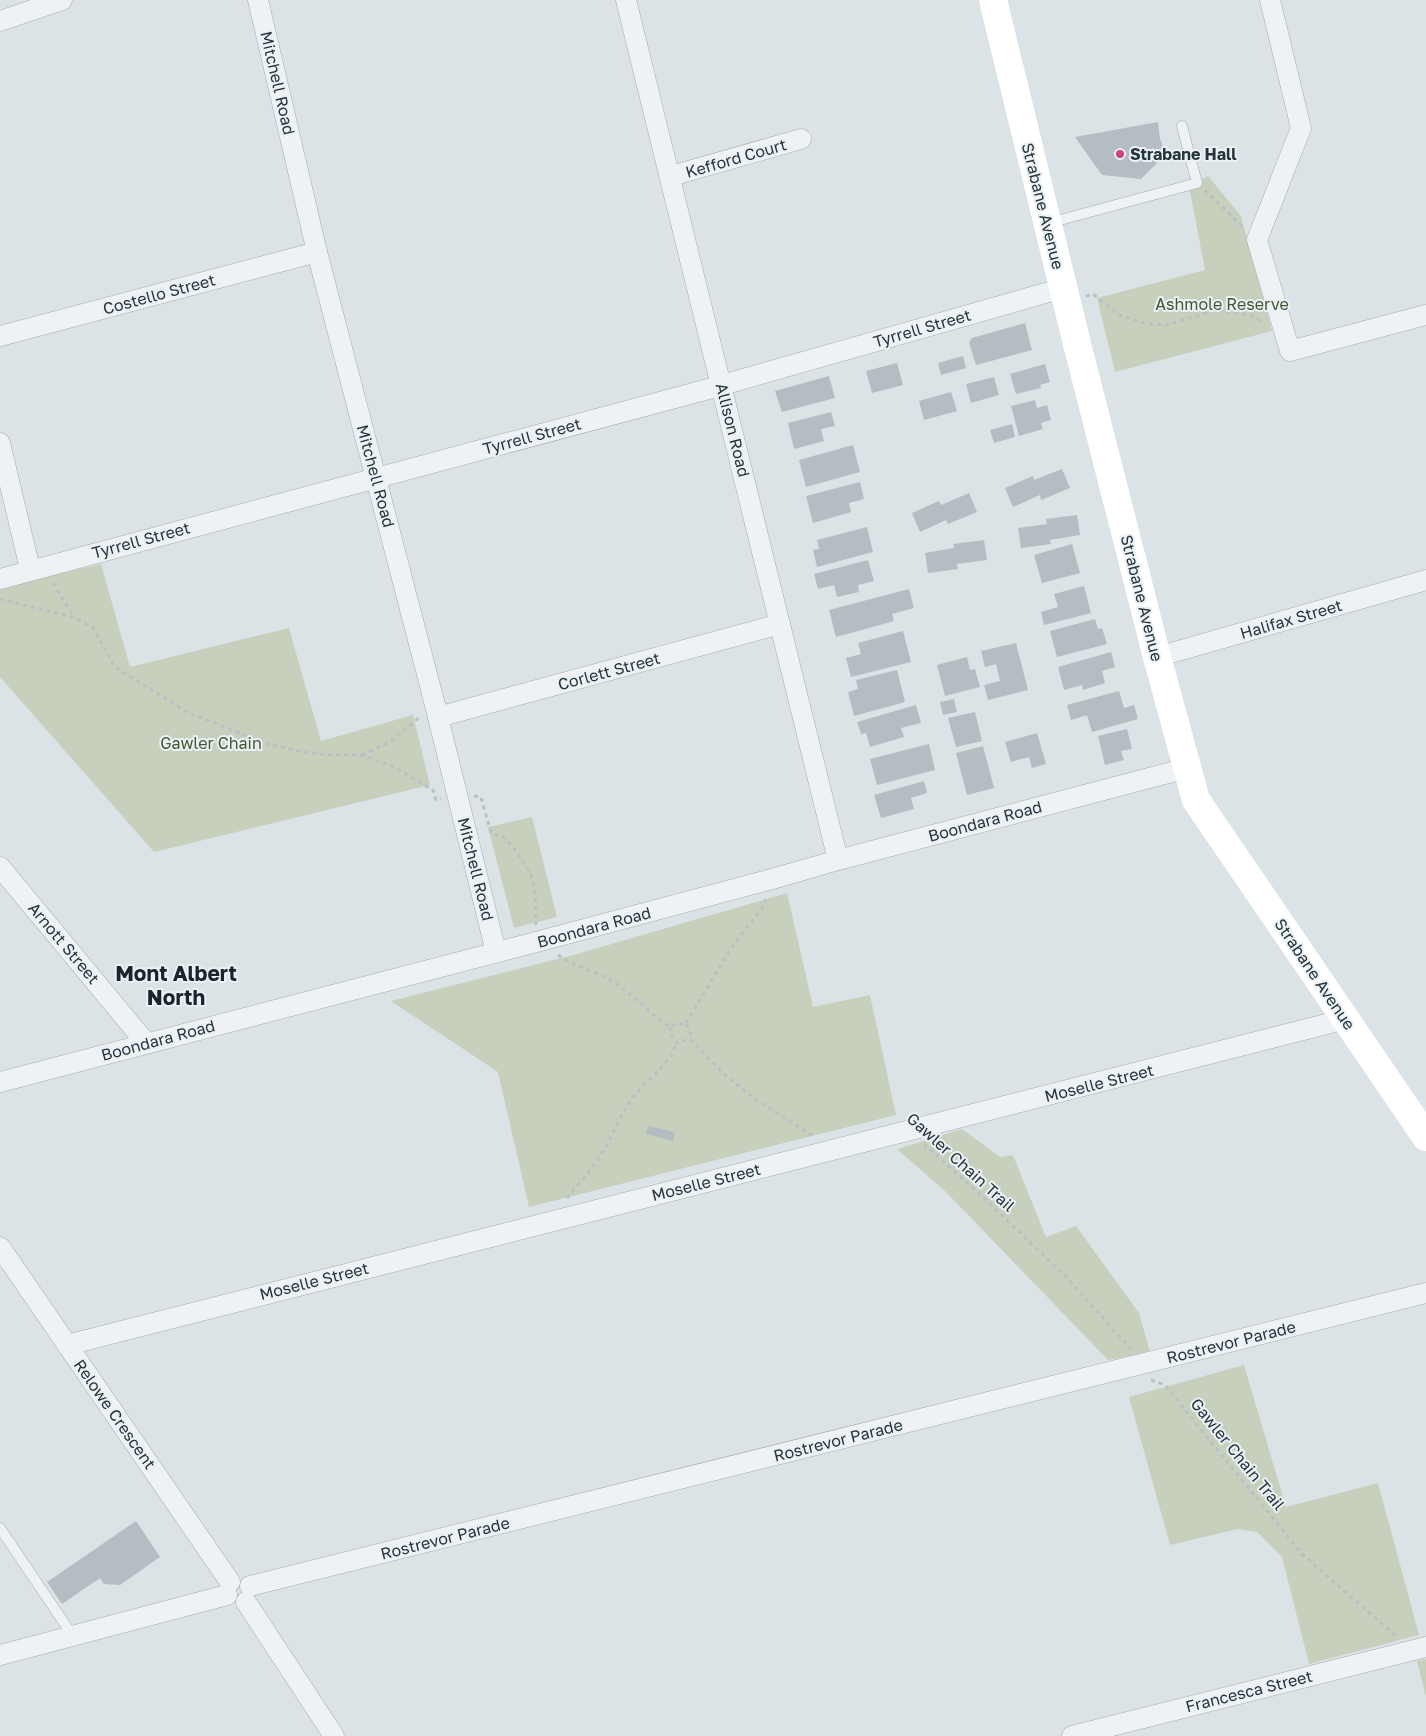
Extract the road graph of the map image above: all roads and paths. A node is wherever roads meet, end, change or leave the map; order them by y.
1 (62, 0) edge
2 (258, 0) edge
3 (626, 0) edge
4 (993, 0) edge
5 (1270, 0) edge
6 (0, 21) edge
7 (1182, 126) dead end
8 (801, 139) dead end
9 (671, 176) junction
10 (1197, 183) junction
11 (1048, 223) junction
12 (1257, 240) junction
13 (318, 252) junction
14 (1064, 295) junction
15 (1426, 315) edge
16 (1281, 320) junction
17 (0, 336) edge
18 (722, 385) junction
19 (0, 443) edge
20 (376, 478) junction
21 (30, 569) junction
22 (0, 579) edge
23 (1426, 580) edge
24 (0, 598) edge
25 (780, 624) junction
26 (1157, 657) junction
27 (437, 711) junction
28 (361, 755) junction
29 (1187, 768) junction
30 (457, 796) junction
31 (838, 860) junction
32 (0, 867) edge
33 (772, 880) junction
34 (540, 941) junction
35 (496, 952) junction
36 (1346, 1020) junction
37 (686, 1023) junction
38 (670, 1028) junction
39 (690, 1040) junction
40 (146, 1043) junction
41 (676, 1043) junction
42 (0, 1082) edge
43 (908, 1132) junction
44 (1426, 1137) edge
45 (817, 1139) dead end
46 (562, 1218) junction
47 (0, 1247) edge
48 (1426, 1293) edge
49 (67, 1345) junction
50 (1146, 1363) junction
51 (0, 1528) edge
52 (238, 1591) junction
53 (73, 1636) junction
54 (1419, 1649) edge
55 (0, 1654) edge
56 (334, 1736) edge
57 (1072, 1736) edge

1 - 6 street
2 - 13 street, Mitchell Road
3 - 9 street, Allison Road
4 - 11 street, Strabane Avenue
5 - 12 street
7 - 10 lane
8 - 9 street, Kefford Court
9 - 18 street, Allison Road
10 - 11 lane
10 - 12 path
11 - 14 street, Strabane Avenue
12 - 16 street
13 - 17 street, Costello Street
13 - 20 street, Mitchell Road
14 - 16 path
14 - 18 street, Tyrrell Street
14 - 26 street, Strabane Avenue
15 - 16 street
18 - 20 street, Tyrrell Street
18 - 25 street, Allison Road
19 - 21 street
20 - 21 street, Tyrrell Street
20 - 27 street, Mitchell Road
21 - 22 street, Tyrrell Street
23 - 26 street, Halifax Street
24 - 28 path
25 - 27 street, Corlett Street
25 - 31 street, Allison Road
26 - 29 street, Strabane Avenue
27 - 28 path
27 - 30 street, Mitchell Road
28 - 30 path
29 - 31 street, Boondara Road
29 - 36 street, Strabane Avenue
30 - 34 path
30 - 35 street, Mitchell Road
31 - 33 street, Boondara Road
32 - 40 street, Arnott Street
33 - 34 street, Boondara Road
33 - 37 path
34 - 35 street, Boondara Road
34 - 38 path
35 - 40 street, Boondara Road
36 - 43 street, Moselle Street
36 - 44 street, Strabane Avenue
37 - 38 path
37 - 39 path
38 - 41 path
39 - 41 path
39 - 45 path
40 - 42 street, Boondara Road
41 - 46 path
43 - 46 street, Moselle Street
43 - 50 path, Gawler Chain Trail
46 - 49 street, Moselle Street
47 - 49 street, Relowe Crescent
48 - 50 street, Rostrevor Parade
49 - 52 street, Relowe Crescent
50 - 52 street, Rostrevor Parade
50 - 54 path, Gawler Chain Trail
51 - 53 lane
52 - 53 street, Rostrevor Parade
52 - 56 street, Relowe Crescent
53 - 55 street, Rostrevor Parade
54 - 57 street, Francesca Street

